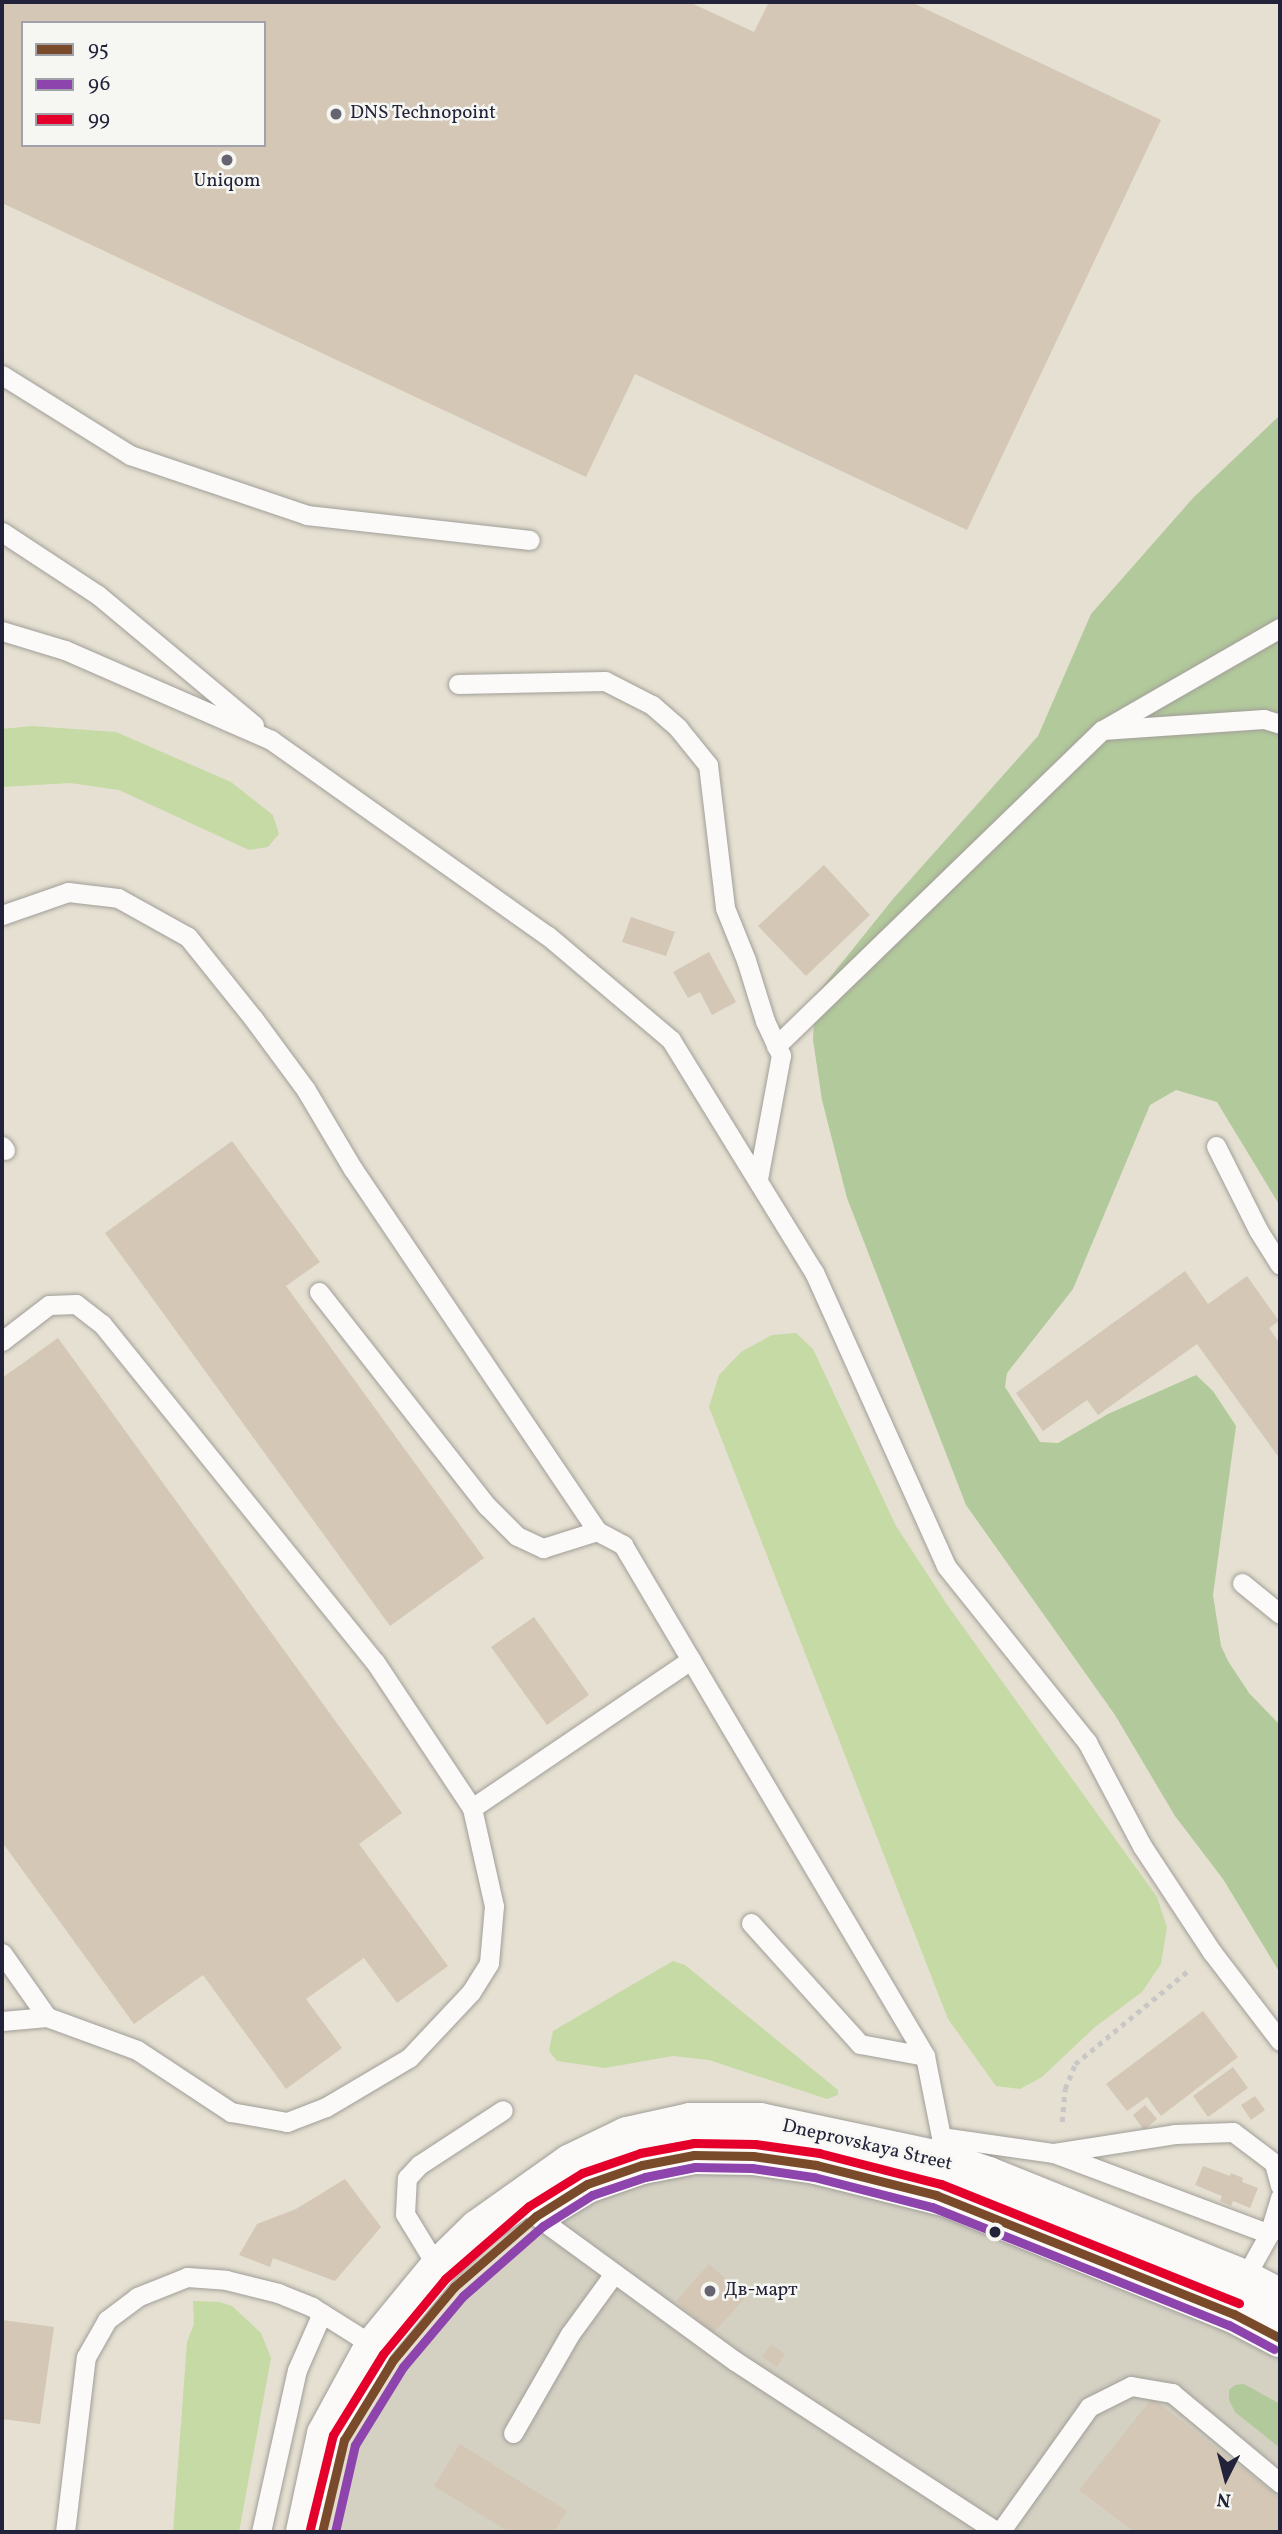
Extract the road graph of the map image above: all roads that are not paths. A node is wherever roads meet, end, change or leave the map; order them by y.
1 (2, 375) edge
2 (2, 532) edge
3 (530, 540) dead end
4 (1280, 628) edge
5 (2, 631) edge
6 (458, 684) dead end
7 (1280, 724) edge
8 (1102, 730) junction
9 (271, 740) junction
10 (2, 915) edge
11 (776, 1046) junction
12 (1216, 1146) dead end
13 (758, 1179) junction
14 (1280, 1265) edge
15 (319, 1292) dead end
16 (2, 1341) edge
17 (597, 1531) junction
18 (1242, 1583) dead end
19 (1280, 1614) edge
20 (691, 1660) junction
21 (472, 1808) junction
22 (751, 1923) dead end
23 (2, 1953) edge
24 (47, 2018) junction
25 (2, 2021) edge
26 (1280, 2041) edge
27 (925, 2056) junction
28 (503, 2110) dead end
29 (1060, 2152) junction
30 (940, 2164) junction
31 (1280, 2185) edge
32 (1280, 2196) edge
33 (536, 2216) junction
34 (1269, 2234) junction
35 (439, 2268) junction
36 (613, 2274) junction
37 (1244, 2279) junction
38 (1280, 2298) edge
39 (322, 2313) junction
40 (1280, 2338) edge
41 (374, 2346) junction
42 (513, 2433) dead end
43 (1280, 2483) edge
44 (65, 2532) edge
45 (261, 2532) edge
46 (305, 2532) edge
47 (322, 2532) edge
48 (998, 2532) edge

1 - 3 lane
2 - 9 lane
4 - 8 lane
5 - 9 lane
6 - 11 lane
7 - 8 lane
8 - 11 lane
9 - 13 lane
10 - 17 lane
11 - 13 lane
12 - 14 lane
13 - 26 lane
15 - 17 lane
16 - 21 lane
17 - 20 lane
18 - 19 lane
20 - 21 lane
20 - 27 lane
21 - 24 lane
22 - 27 lane
23 - 24 lane
24 - 25 lane
27 - 30 lane
28 - 35 lane
29 - 30 lane
29 - 31 lane
29 - 34 lane
30 - 33 main road, Dneprovskaya Street
30 - 35 main road, Dneprovskaya Street
30 - 37 main road, Dneprovskaya Street
30 - 40 main road, Dneprovskaya Street
32 - 34 lane
33 - 36 lane
33 - 47 main road, Dneprovskaya Street
34 - 37 lane
35 - 41 main road, Dneprovskaya Street
36 - 42 lane
36 - 48 lane
37 - 38 main road, Dneprovskaya Street
39 - 41 lane
39 - 44 lane
39 - 45 lane
41 - 46 main road, Dneprovskaya Street
43 - 48 lane

